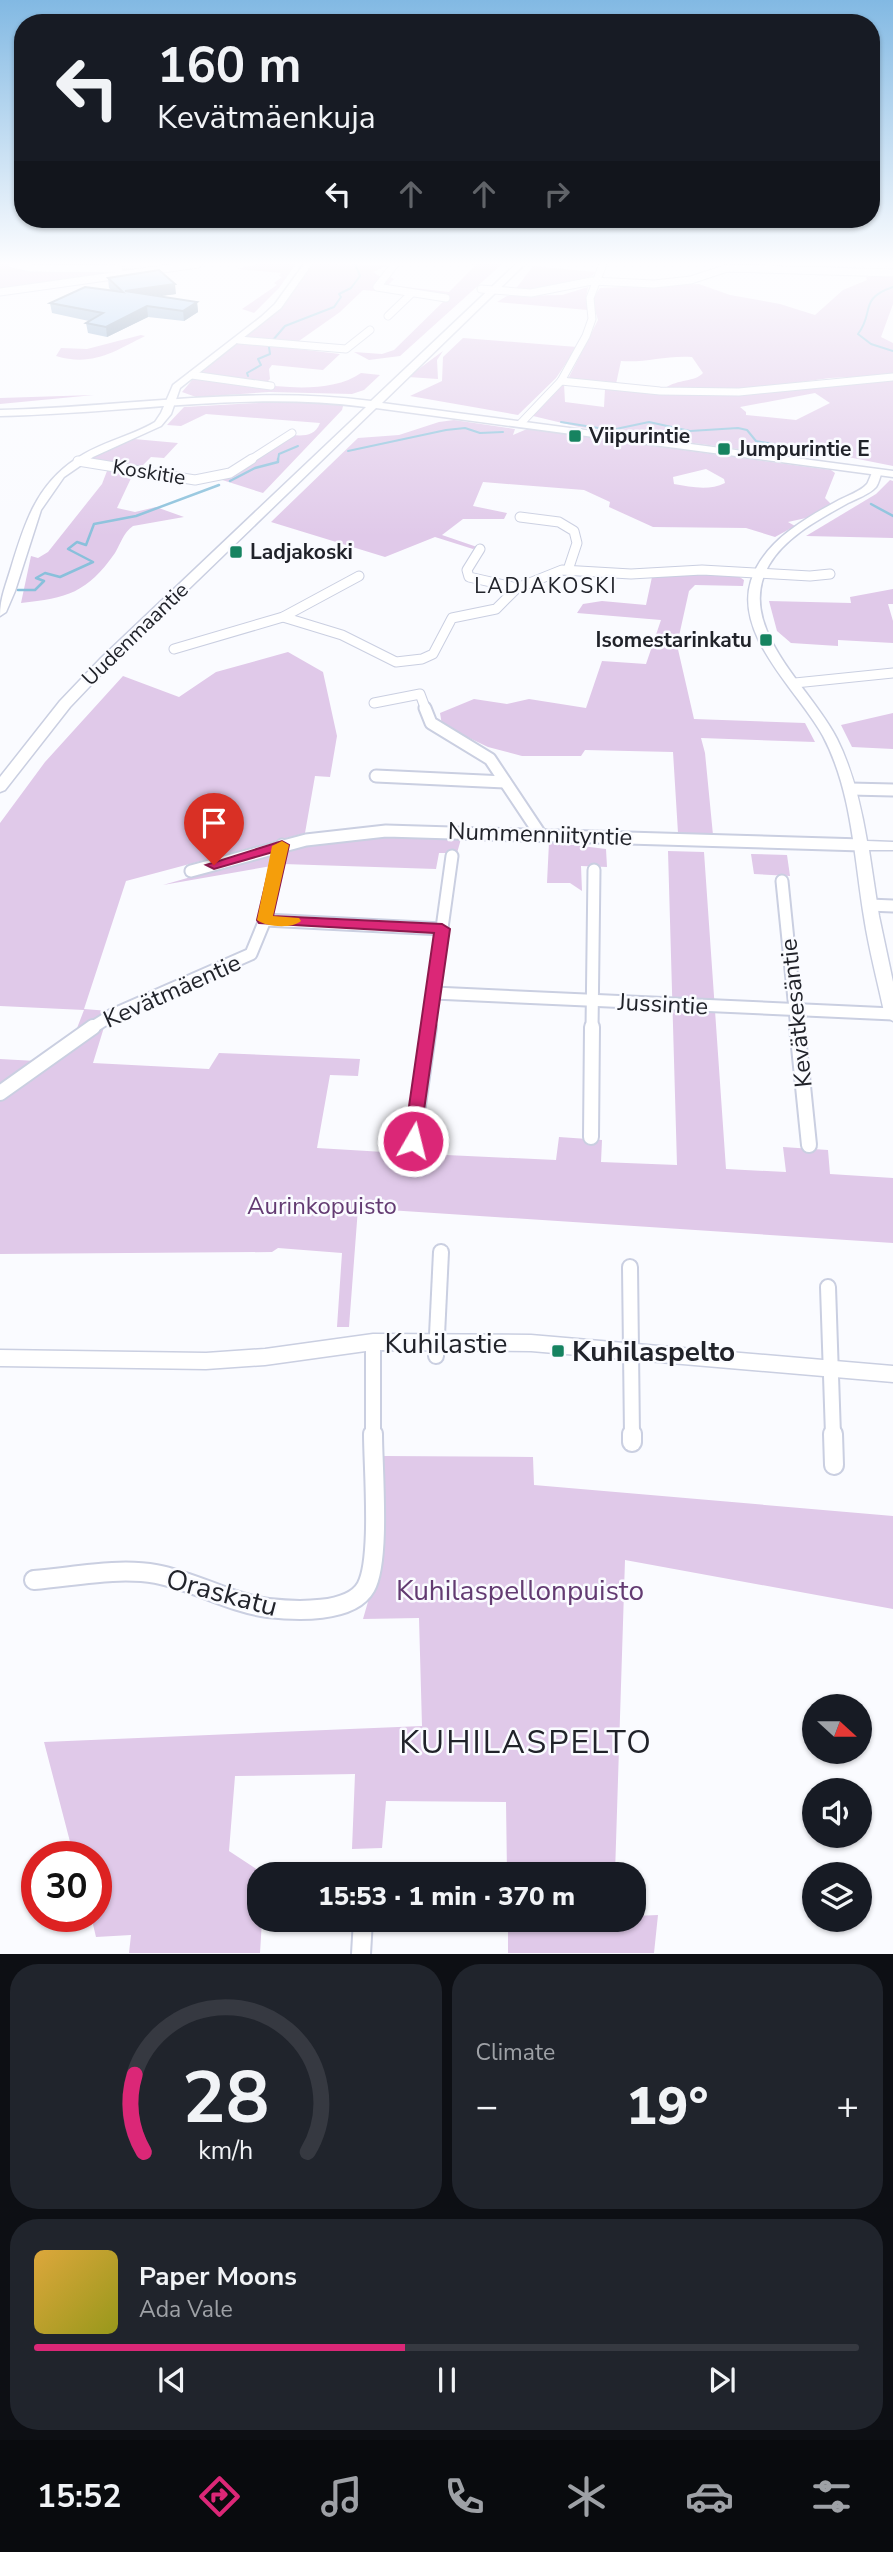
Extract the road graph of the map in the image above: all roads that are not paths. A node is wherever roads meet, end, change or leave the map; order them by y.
1 (219, 355) edge
2 (415, 355) edge
3 (421, 355) edge
4 (575, 355) edge
5 (192, 375) junction
6 (893, 377) edge
7 (561, 381) junction
8 (271, 386) dead end
9 (370, 401) junction
10 (169, 404) junction
11 (0, 412) edge
12 (521, 423) junction
13 (292, 433) dead end
14 (78, 461) junction
15 (877, 472) junction
16 (893, 474) edge
17 (520, 517) dead end
18 (480, 549) dead end
19 (568, 570) junction
20 (830, 574) dead end
21 (764, 575) junction
22 (359, 576) dead end
23 (517, 587) junction
24 (0, 612) edge
25 (283, 617) junction
26 (174, 649) dead end
27 (893, 673) edge
28 (795, 684) junction
29 (374, 703) dead end
30 (376, 776) dead end
31 (505, 782) junction
32 (0, 787) edge
33 (850, 789) junction
34 (893, 790) edge
35 (540, 834) junction
36 (282, 845) junction
37 (862, 845) junction
38 (893, 846) edge
39 (452, 856) dead end
40 (594, 870) dead end
41 (191, 871) dead end
42 (782, 881) dead end
43 (869, 905) junction
44 (893, 906) edge
45 (265, 920) junction
46 (442, 929) junction
47 (434, 993) junction
48 (592, 1001) junction
49 (795, 1010) junction
50 (893, 1015) edge
51 (0, 1093) edge
52 (591, 1137) dead end
53 (413, 1141) dead end
54 (810, 1145) dead end
55 (441, 1252) dead end
56 (630, 1267) dead end
57 (828, 1287) dead end
58 (373, 1342) junction
59 (436, 1349) junction
60 (631, 1351) junction
61 (0, 1358) edge
62 (831, 1369) junction
63 (893, 1374) edge
64 (632, 1442) dead end
65 (834, 1465) dead end
66 (34, 1580) dead end
67 (362, 1932) edge
68 (361, 1954) edge

1 - 5 street
2 - 9 main road, Uudenmaantie
3 - 9 main road, Uudenmaantie
4 - 7 street
5 - 8 street
5 - 10 street
6 - 7 street
7 - 12 street
9 - 10 main road
9 - 12 main road
9 - 32 main road, Uudenmaantie
10 - 11 main road
10 - 14 street
12 - 15 main road
13 - 14 street, Koskitie
14 - 24 street
15 - 16 main road
15 - 21 street
17 - 19 street
18 - 23 street
19 - 21 street
19 - 23 street
20 - 21 street
21 - 28 street
22 - 25 street
23 - 25 street
25 - 26 street
27 - 28 street
28 - 33 street
29 - 31 street
30 - 31 street
31 - 35 street
33 - 34 street
33 - 37 street
35 - 36 street, Nummenniityntie
35 - 37 street, Nummenniityntie
36 - 41 street, Nummenniityntie
36 - 45 street, Kevätmäentie
37 - 38 street, Nummenniityntie
37 - 43 street
39 - 46 street
40 - 48 street
42 - 49 street, Kevätkesäntie
43 - 44 street
43 - 50 street
45 - 46 street
45 - 51 street, Kevätmäentie
46 - 47 street
47 - 48 street, Jussintie
47 - 53 street
48 - 49 street, Jussintie
48 - 52 street
49 - 50 street, Jussintie
49 - 54 street, Kevätkesäntie
55 - 59 street
56 - 60 street
57 - 62 street
58 - 59 street, Kuhilastie
58 - 61 street, Kuhilastie
58 - 66 street, Oraskatu
59 - 60 street, Kuhilastie
60 - 62 street, Kuhilastie
60 - 64 street
62 - 63 street, Kuhilastie
62 - 65 street
67 - 68 street

